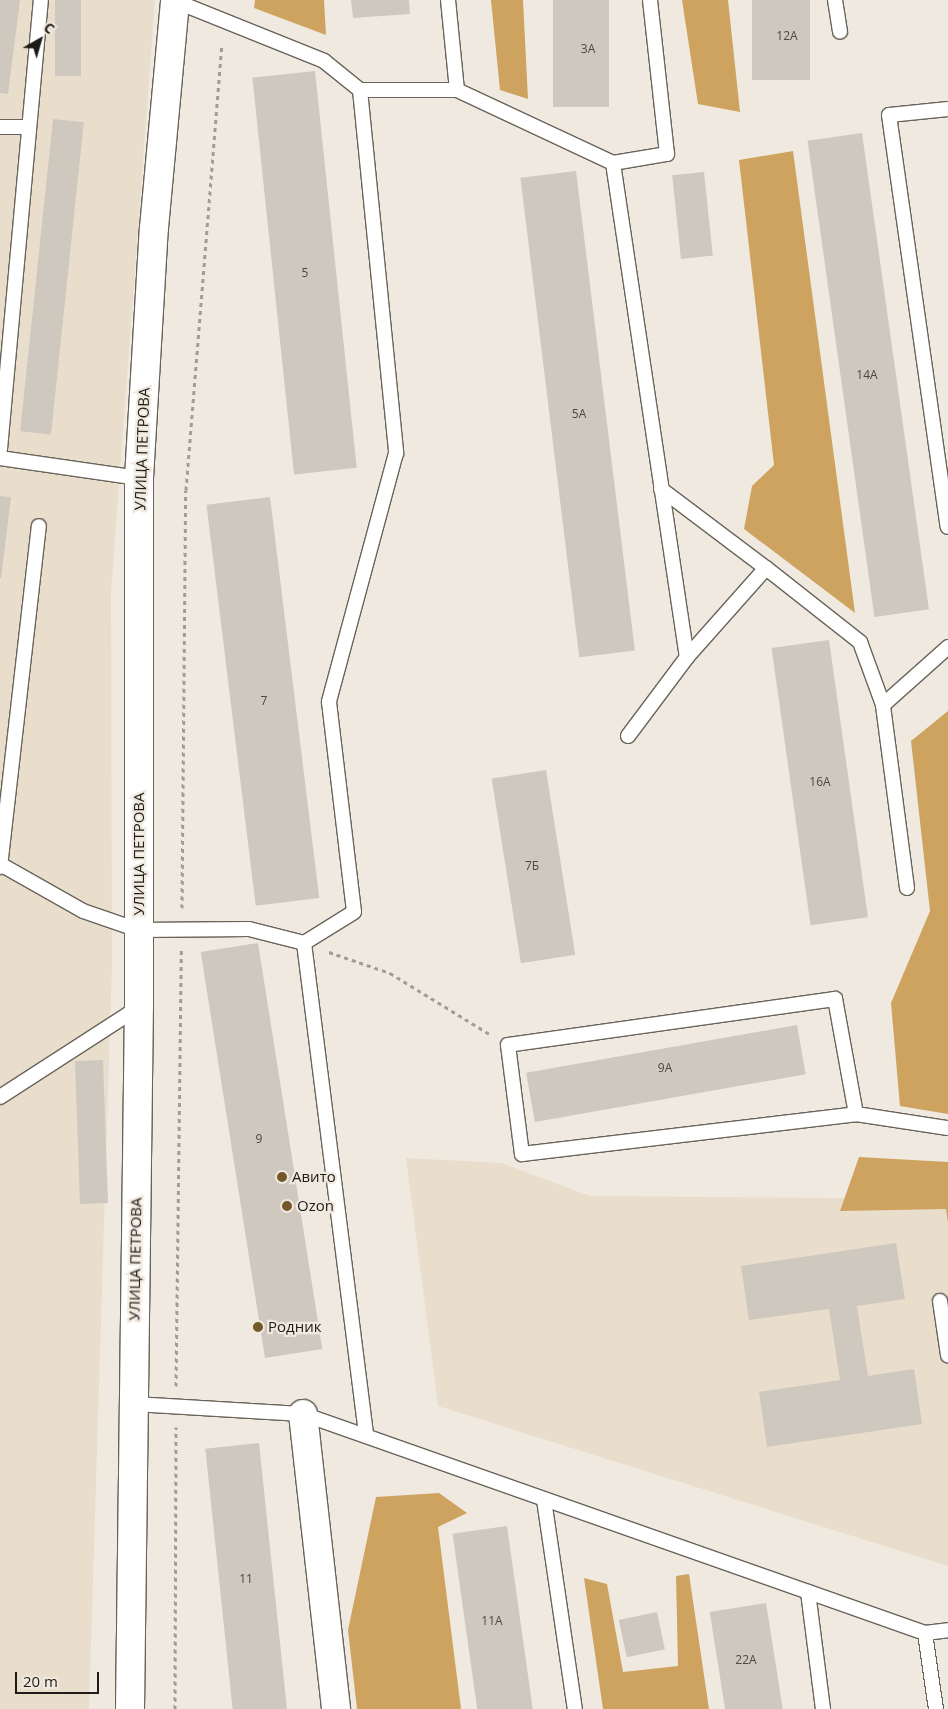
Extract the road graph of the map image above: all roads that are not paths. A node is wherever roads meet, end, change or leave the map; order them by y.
1 (41, 0) edge
2 (175, 0) edge
3 (448, 0) edge
4 (650, 0) edge
5 (835, 0) edge
6 (840, 32) dead end
7 (360, 90) junction
8 (457, 90) junction
9 (948, 109) edge
10 (0, 127) edge
11 (27, 127) junction
12 (613, 163) junction
13 (0, 449) edge
14 (0, 458) edge
15 (140, 478) junction
16 (661, 489) junction
17 (39, 526) dead end
18 (948, 527) edge
19 (766, 568) junction
20 (948, 647) edge
21 (687, 657) junction
22 (883, 706) junction
23 (628, 736) dead end
24 (0, 865) edge
25 (906, 888) dead end
26 (138, 930) junction
27 (304, 943) junction
28 (140, 1007) junction
29 (0, 1097) edge
30 (856, 1114) junction
31 (948, 1128) edge
32 (940, 1301) dead end
33 (948, 1355) edge
34 (133, 1404) junction
35 (303, 1414) junction
36 (366, 1434) junction
37 (544, 1500) junction
38 (808, 1592) junction
39 (948, 1630) edge
40 (924, 1633) junction
41 (130, 1709) edge
42 (336, 1709) edge
43 (575, 1709) edge
44 (823, 1709) edge
45 (936, 1709) edge

1 - 11 lane
2 - 7 lane
2 - 15 street, УЛИЦА ПЕТРОВА
3 - 8 lane
4 - 12 lane
5 - 6 lane
7 - 8 lane
7 - 27 lane
8 - 12 lane
9 - 18 lane
10 - 11 lane
11 - 13 lane
12 - 16 lane
14 - 15 lane
15 - 26 street, УЛИЦА ПЕТРОВА
16 - 19 lane
16 - 21 lane
17 - 24 lane
19 - 21 lane
19 - 22 lane
20 - 22 lane
21 - 23 lane
22 - 25 lane
24 - 26 lane
26 - 27 lane
26 - 28 street, УЛИЦА ПЕТРОВА
27 - 36 lane
28 - 29 lane
28 - 34 street, УЛИЦА ПЕТРОВА
30 - 30 lane
30 - 31 lane
32 - 33 lane
34 - 35 lane
34 - 41 street, УЛИЦА ПЕТРОВА
35 - 36 lane
35 - 42 street
36 - 37 lane
37 - 38 lane
37 - 43 lane
38 - 40 lane
38 - 44 lane
39 - 40 lane
40 - 45 lane

